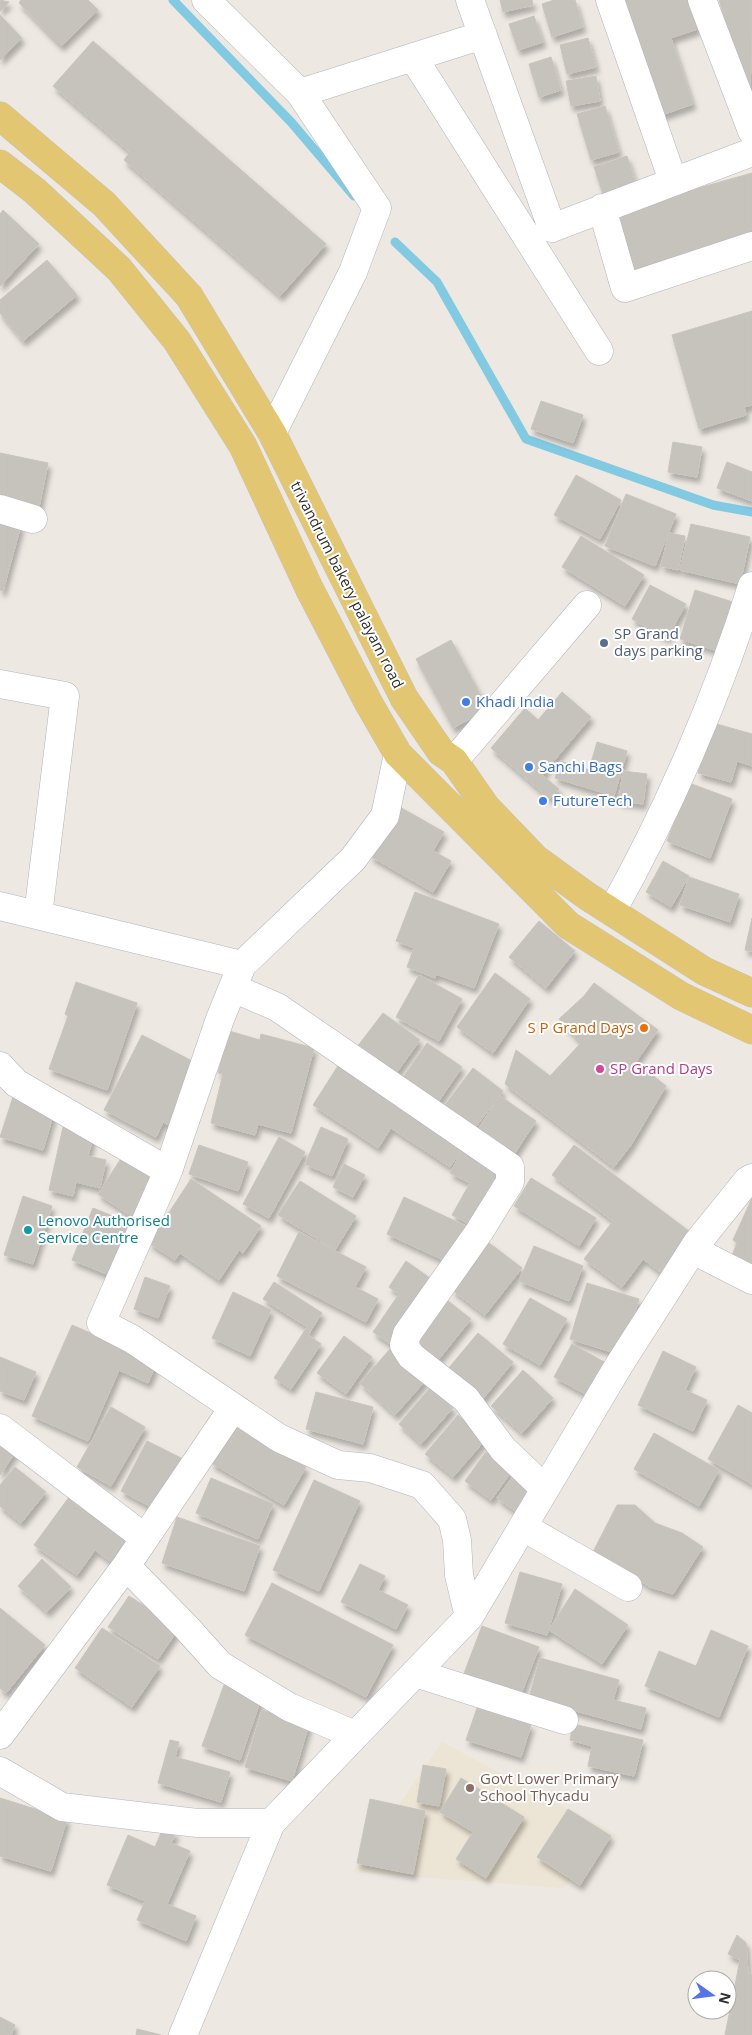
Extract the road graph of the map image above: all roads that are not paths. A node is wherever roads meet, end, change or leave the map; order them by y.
1 (470, 0) edge
2 (610, 0) edge
3 (702, 0) edge
4 (211, 1) edge
5 (483, 35) junction
6 (413, 57) junction
7 (300, 93) junction
8 (0, 116) edge
9 (752, 131) edge
10 (752, 152) edge
11 (0, 164) edge
12 (673, 181) junction
13 (602, 208) junction
14 (752, 246) edge
15 (599, 351) dead end
16 (272, 433) junction
17 (0, 509) edge
18 (33, 519) dead end
19 (752, 586) edge
20 (588, 605) dead end
21 (0, 684) edge
22 (398, 754) junction
23 (454, 762) junction
24 (0, 906) edge
25 (612, 911) junction
26 (38, 915) junction
27 (237, 977) junction
28 (752, 993) edge
29 (752, 1030) edge
30 (0, 1066) edge
31 (168, 1172) junction
32 (752, 1178) edge
33 (693, 1250) junction
34 (752, 1280) edge
35 (233, 1408) junction
36 (0, 1428) edge
37 (545, 1489) junction
38 (522, 1528) junction
39 (145, 1538) junction
40 (126, 1566) junction
41 (628, 1587) dead end
42 (469, 1617) junction
43 (415, 1673) junction
44 (564, 1720) dead end
45 (0, 1735) edge
46 (355, 1736) junction
47 (0, 1771) edge
48 (271, 1823) junction
49 (183, 2035) edge

1 - 5 street
2 - 12 street
3 - 9 street
4 - 7 street
5 - 6 street
5 - 13 street
6 - 7 street
6 - 15 street
7 - 16 street
8 - 16 main road, trivandrum bakery palayam road
10 - 12 street
11 - 22 main road
12 - 13 street
13 - 14 street
16 - 23 main road, trivandrum bakery palayam road
17 - 18 street
19 - 25 street
20 - 23 street
21 - 26 street
22 - 27 street
22 - 29 main road
23 - 25 main road, trivandrum bakery palayam road
24 - 26 street
25 - 28 main road, trivandrum bakery palayam road
26 - 27 street
27 - 31 street
27 - 37 street
30 - 31 street
31 - 35 street
32 - 33 street
33 - 34 street
33 - 37 street
35 - 39 street
35 - 42 street
36 - 39 street
37 - 38 street
38 - 41 street
38 - 42 street
39 - 40 street
40 - 45 street
40 - 46 street
42 - 43 street
43 - 44 street
43 - 46 street
46 - 48 street
47 - 48 street
48 - 49 street

